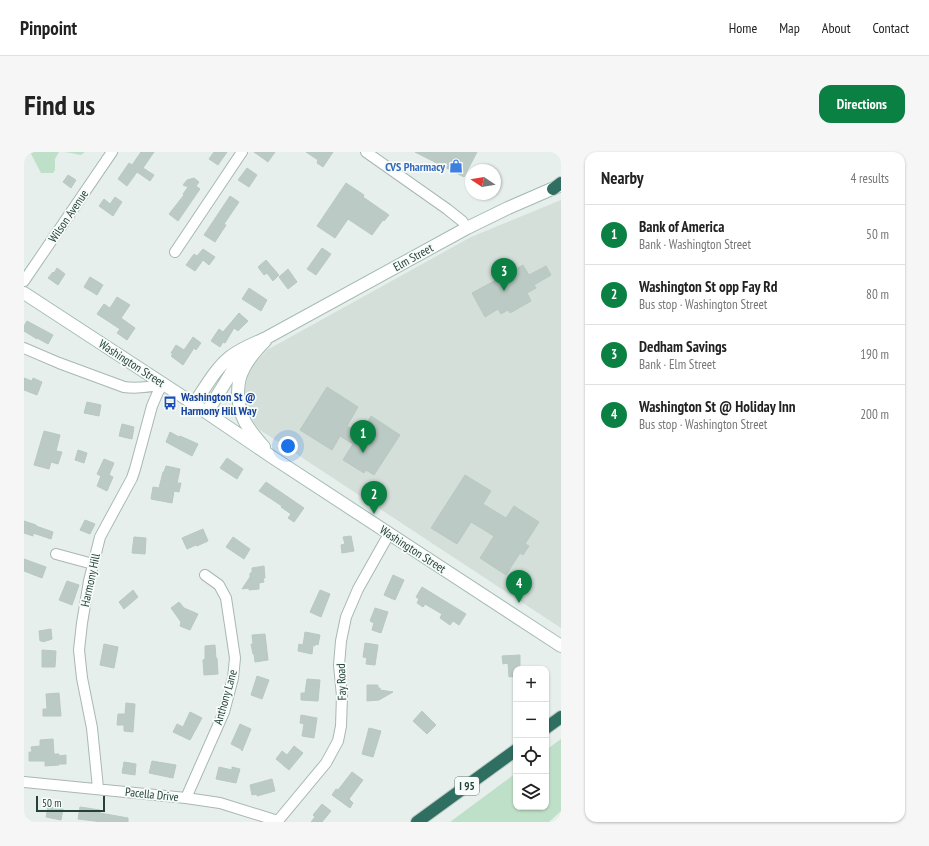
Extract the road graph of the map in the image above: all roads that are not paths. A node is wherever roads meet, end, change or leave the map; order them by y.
1 (112, 152) edge
2 (242, 152) edge
3 (366, 152) edge
4 (559, 186) edge
5 (467, 228) junction
6 (175, 252) dead end
7 (24, 281) edge
8 (24, 293) edge
9 (268, 337) junction
10 (24, 348) edge
11 (164, 384) junction
12 (194, 404) junction
13 (207, 412) junction
14 (272, 457) junction
15 (389, 534) junction
16 (56, 554) dead end
17 (93, 564) junction
18 (205, 575) dead end
19 (561, 646) edge
20 (561, 717) edge
21 (549, 726) edge
22 (513, 752) edge
23 (24, 782) edge
24 (98, 788) junction
25 (186, 798) junction
26 (277, 821) edge
27 (417, 822) edge

1 - 7 street, Wilson Avenue
2 - 6 street
3 - 5 street
4 - 5 main road, Elm Street
5 - 9 main road, Elm Street
8 - 11 main road, Washington Street
9 - 12 main road, Elm Street
9 - 13 main road, Elm Street
9 - 14 main road
10 - 11 street
11 - 12 main road, Washington Street
11 - 17 street, Harmony Hill
12 - 13 main road, Washington Street
13 - 14 main road, Washington Street
14 - 15 main road, Washington Street
15 - 19 main road, Washington Street
15 - 26 street, Fay Road
16 - 17 street
17 - 24 street, Harmony Hill
18 - 25 street, Anthony Lane
20 - 21 highway
22 - 27 highway, I 95
23 - 24 street, Pacella Drive
24 - 25 street, Pacella Drive
25 - 26 street, Pacella Drive

